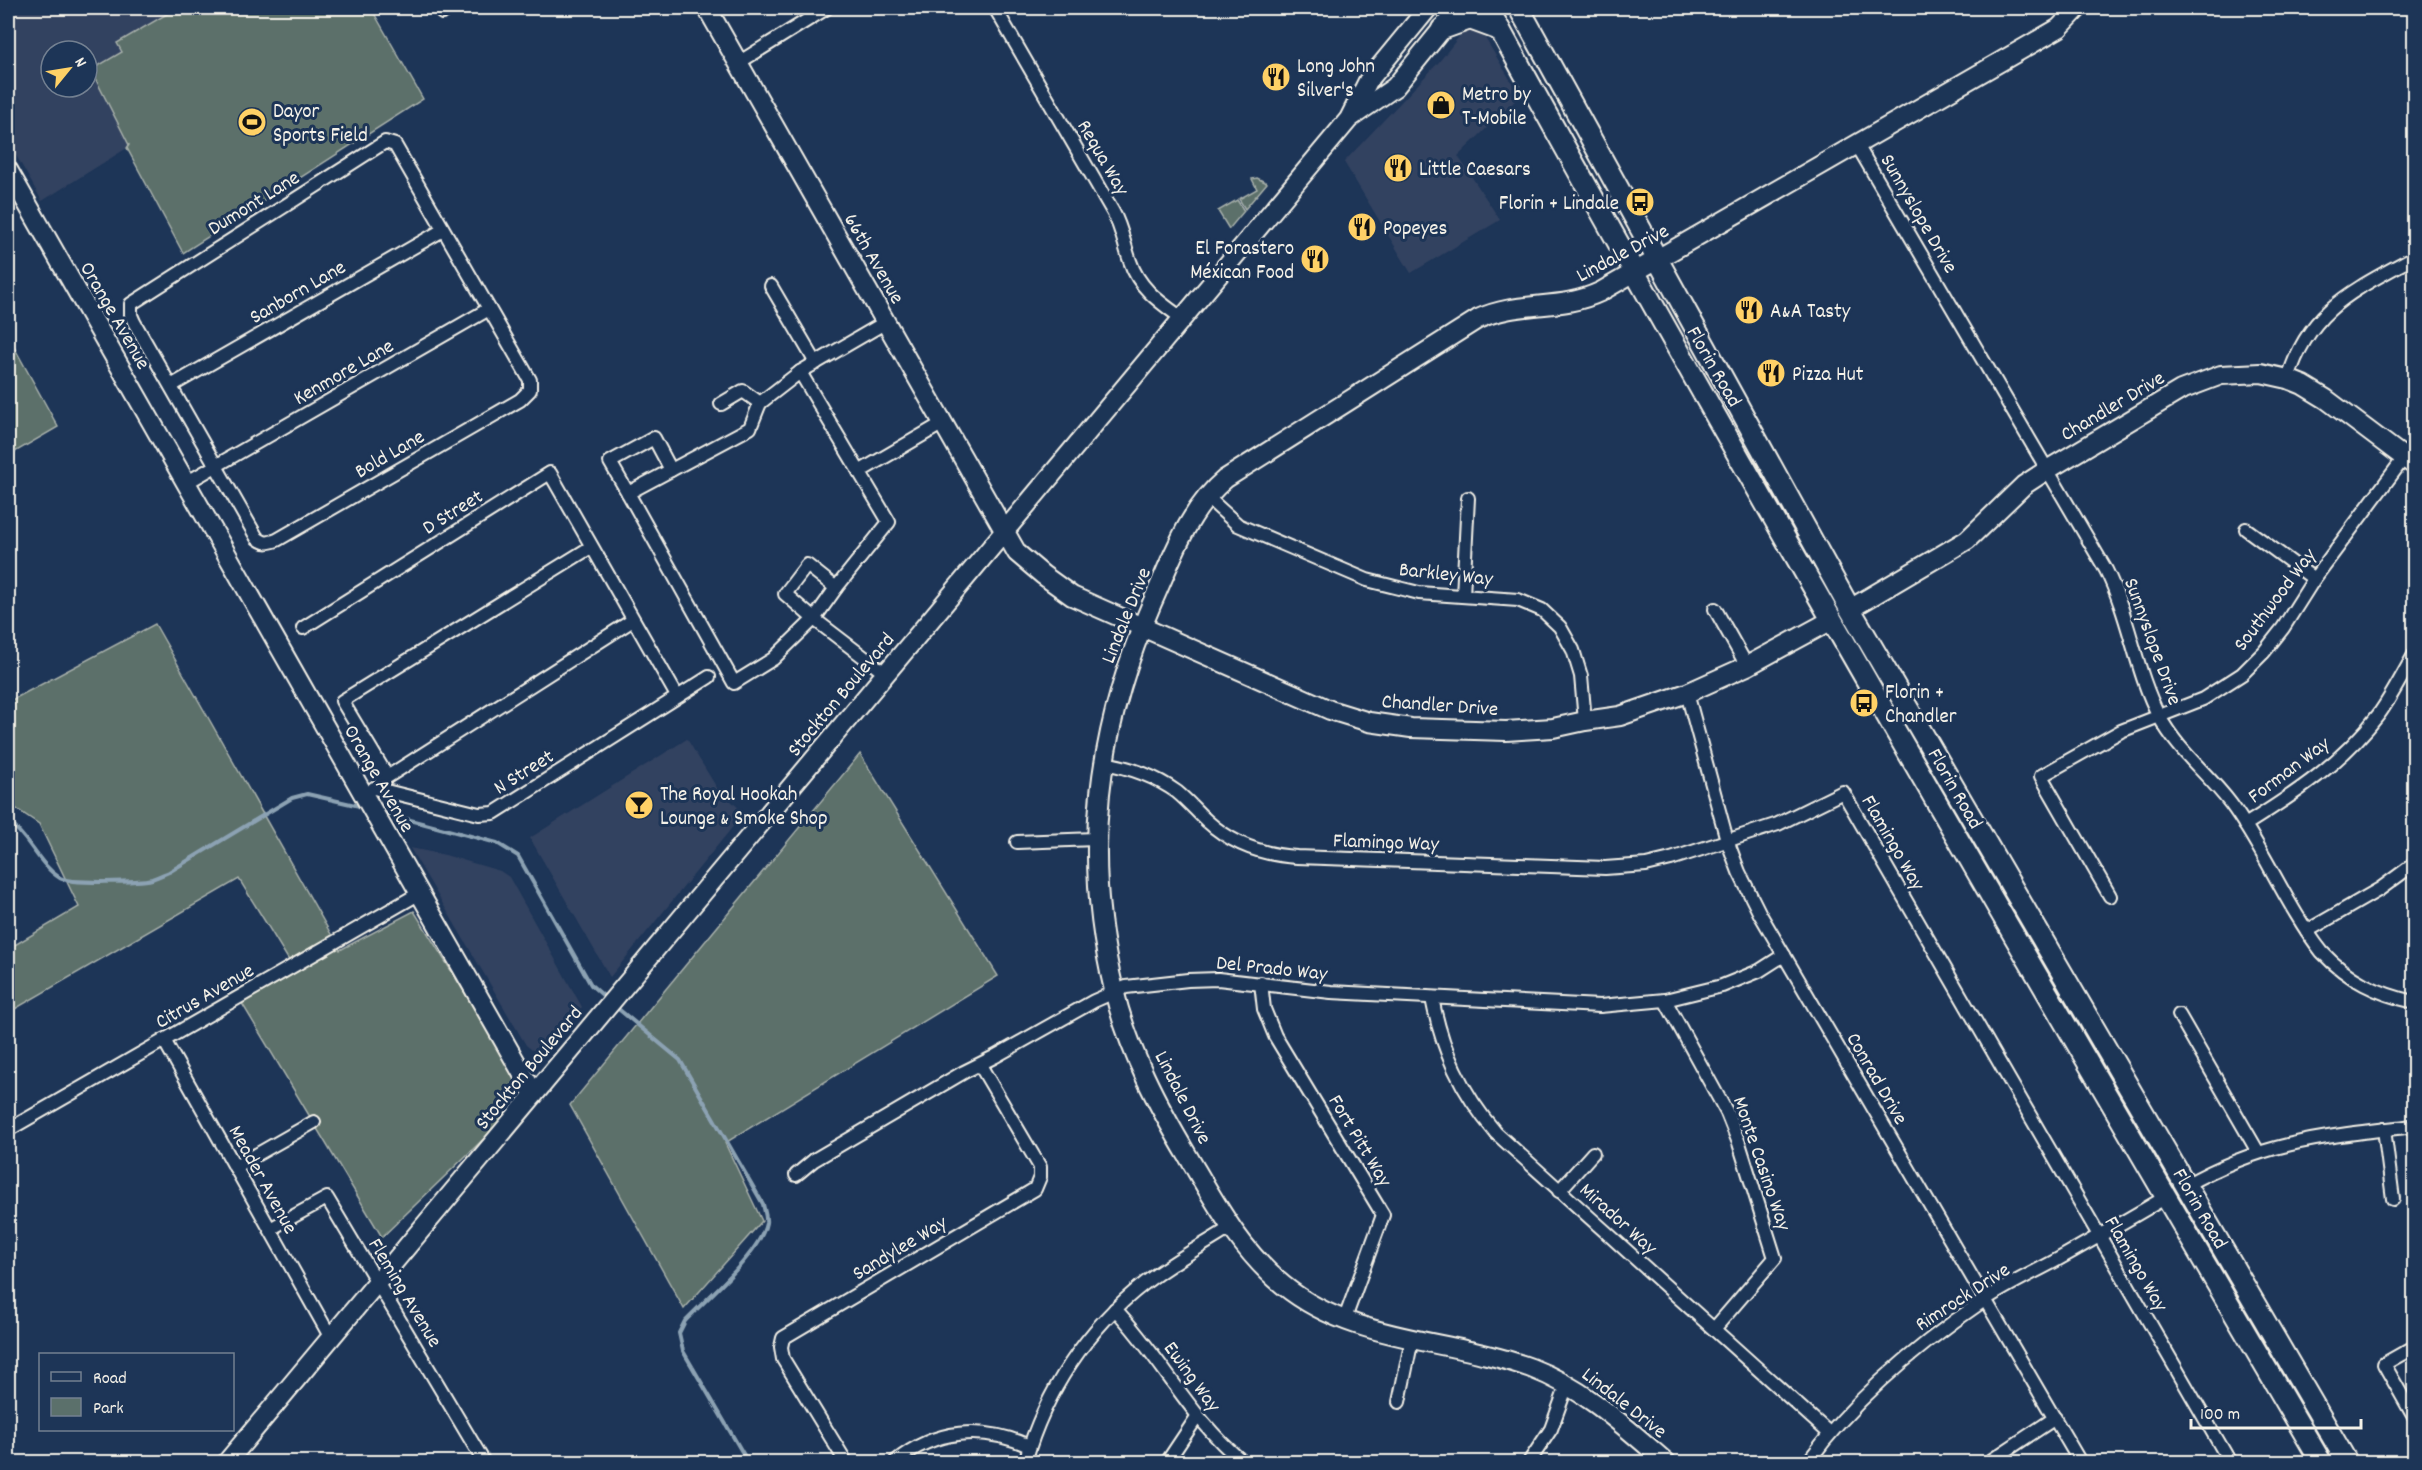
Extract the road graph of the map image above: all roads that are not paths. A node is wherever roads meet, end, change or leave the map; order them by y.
1 (439, 8) edge
2 (451, 8) edge
3 (707, 8) edge
4 (827, 8) edge
5 (995, 8) edge
6 (1428, 8) edge
7 (1459, 8) edge
8 (1488, 8) edge
9 (1519, 8) edge
10 (2078, 8) edge
11 (1442, 29) junction
12 (1500, 30) junction
13 (738, 63) junction
14 (1349, 119) junction
15 (1857, 145) junction
16 (8, 170) edge
17 (443, 230) junction
18 (2415, 257) edge
19 (1656, 261) junction
20 (1634, 273) junction
21 (771, 286) dead end
22 (489, 309) junction
23 (1183, 319) junction
24 (886, 322) junction
25 (816, 363) junction
26 (800, 372) junction
27 (2288, 378) junction
28 (171, 386) junction
29 (760, 403) junction
30 (721, 404) dead end
31 (943, 423) junction
32 (2410, 462) edge
33 (216, 466) junction
34 (671, 470) junction
35 (2048, 470) junction
36 (859, 472) junction
37 (186, 483) junction
38 (628, 493) junction
39 (1207, 497) junction
40 (1468, 498) dead end
41 (2246, 530) dead end
42 (1005, 531) junction
43 (591, 547) junction
44 (2314, 579) junction
45 (836, 588) junction
46 (1816, 593) junction
47 (1463, 596) junction
48 (1715, 609) dead end
49 (1850, 609) junction
50 (814, 619) junction
51 (633, 620) junction
52 (1830, 621) junction
53 (1142, 627) junction
54 (303, 628) dead end
55 (1865, 635) junction
56 (2415, 655) edge
57 (1747, 666) junction
58 (886, 674) junction
59 (708, 677) dead end
60 (1687, 693) junction
61 (676, 696) junction
62 (2160, 717) junction
63 (1585, 721) junction
64 (1103, 763) junction
65 (387, 776) junction
66 (368, 795) junction
67 (2245, 825) junction
68 (1095, 839) junction
69 (1727, 840) junction
70 (1017, 842) dead end
71 (2415, 864) edge
72 (420, 893) junction
73 (2110, 896) dead end
74 (2307, 931) junction
75 (1784, 955) junction
76 (1262, 983) junction
77 (1114, 991) junction
78 (1432, 998) junction
79 (1665, 1000) junction
80 (2415, 1002) edge
81 (2179, 1015) dead end
82 (164, 1040) junction
83 (980, 1065) junction
84 (534, 1094) junction
85 (314, 1122) dead end
86 (2415, 1126) edge
87 (2384, 1129) junction
88 (8, 1130) edge
89 (2258, 1152) junction
90 (1593, 1153) dead end
91 (235, 1167) junction
92 (2150, 1167) junction
93 (796, 1174) dead end
94 (2186, 1185) junction
95 (1559, 1191) junction
96 (2166, 1197) junction
97 (2393, 1199) dead end
98 (2202, 1212) junction
99 (1230, 1228) junction
100 (270, 1229) junction
101 (2099, 1237) junction
102 (378, 1281) junction
103 (1984, 1300) junction
104 (1115, 1309) junction
105 (1344, 1321) junction
106 (1714, 1329) junction
107 (331, 1338) junction
108 (1412, 1339) junction
109 (2415, 1347) edge
110 (1567, 1385) junction
111 (1399, 1402) dead end
112 (1197, 1417) junction
113 (2415, 1417) edge
114 (2055, 1418) junction
115 (1829, 1433) junction
116 (1029, 1446) junction
117 (226, 1462) edge
118 (484, 1462) edge
119 (846, 1462) edge
120 (895, 1462) edge
121 (1024, 1462) edge
122 (1167, 1462) edge
123 (1243, 1462) edge
124 (1529, 1462) edge
125 (1666, 1462) edge
126 (1809, 1462) edge
127 (1989, 1462) edge
128 (2080, 1462) edge
129 (2230, 1462) edge
130 (2321, 1462) edge
131 (2347, 1462) edge

1 - 2 street
3 - 13 street, 66th Avenue
4 - 13 street
5 - 23 street, Requa Way
6 - 14 street, Stockton Boulevard
7 - 11 street, Stockton Boulevard
8 - 12 main road, Florin Road
9 - 19 main road, Florin Road
10 - 15 street, Lindale Drive
11 - 12 main road
11 - 14 street, Stockton Boulevard
12 - 20 main road, Florin Road
13 - 24 street, 66th Avenue
14 - 23 street, Stockton Boulevard
15 - 19 street, Lindale Drive
15 - 35 street, Sunnyslope Drive
16 - 37 street, Orange Avenue
17 - 22 street, Dumont Lane
17 - 28 street, Sanborn Lane
17 - 28 street, Dumont Lane
18 - 27 street
19 - 20 street, Lindale Drive
19 - 49 main road, Florin Road
20 - 39 street, Lindale Drive
20 - 46 main road, Florin Road
21 - 25 street
22 - 33 street, Kenmore Lane
22 - 33 street, Bold Lane
23 - 42 street, Stockton Boulevard
24 - 25 street
24 - 31 street, 66th Avenue
25 - 26 street
26 - 29 street
26 - 36 street
27 - 32 street, Chandler Drive
27 - 35 street, Chandler Drive
28 - 33 street, Dumont Lane
29 - 30 street
29 - 34 street
31 - 36 street
31 - 42 street, 66th Avenue
32 - 44 street, Southwood Way
33 - 37 street
34 - 38 street
34 - 38 street
35 - 49 street, Chandler Drive
35 - 62 street, Sunnyslope Drive
36 - 45 street
37 - 66 street, Orange Avenue
38 - 50 street
39 - 47 street, Barkley Way
39 - 53 street, Lindale Drive
40 - 47 street
41 - 44 street
42 - 53 street, Chandler Drive
42 - 58 street, Stockton Boulevard
43 - 51 street
43 - 54 street, D Street
43 - 65 street
44 - 62 street, Southwood Way
45 - 50 street
45 - 50 street
46 - 49 main road
46 - 52 main road, Florin Road
47 - 63 street, Barkley Way
48 - 57 street
49 - 55 main road, Florin Road
50 - 58 street
51 - 61 street
51 - 65 street
52 - 55 main road
52 - 57 street, Chandler Drive
52 - 92 main road, Florin Road
53 - 63 street, Chandler Drive
53 - 64 street, Lindale Drive
55 - 94 main road, Florin Road
56 - 67 street, Forman Way
57 - 60 street, Chandler Drive
58 - 84 street, Stockton Boulevard
59 - 61 street, N Street
60 - 63 street, Chandler Drive
60 - 69 street, Conrad Drive
61 - 66 street, N Street
62 - 67 street, Sunnyslope Drive
62 - 73 street, Southwood Way
64 - 68 street, Lindale Drive
64 - 69 street, Flamingo Way
65 - 66 street
66 - 72 street, Orange Avenue
67 - 74 street, Sunnyslope Drive
68 - 70 street
68 - 77 street, Lindale Drive
69 - 75 street, Conrad Drive
69 - 101 street, Flamingo Way
71 - 74 street
72 - 82 street, Citrus Avenue
72 - 84 street, Orange Avenue
74 - 80 street, Sunnyslope Drive
75 - 79 street, Del Prado Way
75 - 103 street, Conrad Drive
76 - 77 street, Del Prado Way
76 - 78 street, Del Prado Way
76 - 105 street, Fort Pitt Way
77 - 83 street, Del Prado Way
77 - 99 street, Lindale Drive
78 - 79 street, Del Prado Way
78 - 95 street, Mirador Way
79 - 106 street, Monte Casino Way
81 - 89 street
82 - 88 street, Citrus Avenue
82 - 91 street, Meader Avenue
83 - 93 street, Del Prado Way
83 - 119 street, Sandylee Way
84 - 102 street, Stockton Boulevard
85 - 91 street
86 - 87 street
87 - 89 street
87 - 97 street
89 - 94 street
90 - 95 street
91 - 100 street, Meader Avenue
92 - 94 main road
92 - 96 main road, Florin Road
94 - 98 main road, Florin Road
95 - 106 street, Mirador Way
96 - 98 main road
96 - 101 street, Rimrock Drive
96 - 130 main road, Florin Road
98 - 131 main road, Florin Road
99 - 104 street
99 - 105 street, Lindale Drive
100 - 102 street, Fleming Avenue
100 - 107 street, Meader Avenue
101 - 103 street, Rimrock Drive
101 - 129 street, Flamingo Way
102 - 107 street, Stockton Boulevard
102 - 118 street, Fleming Avenue
103 - 114 street, Conrad Drive
103 - 115 street, Rimrock Drive
104 - 112 street, Ewing Way
104 - 116 street
105 - 108 street, Lindale Drive
106 - 115 street, Mirador Way
107 - 117 street, Stockton Boulevard
108 - 110 street, Lindale Drive
108 - 111 street
109 - 113 street
110 - 124 street
110 - 125 street, Lindale Drive
112 - 122 street
112 - 123 street, Ewing Way
114 - 127 street
114 - 128 street, Conrad Drive
115 - 126 street, Rimrock Drive
116 - 120 street
116 - 121 street

